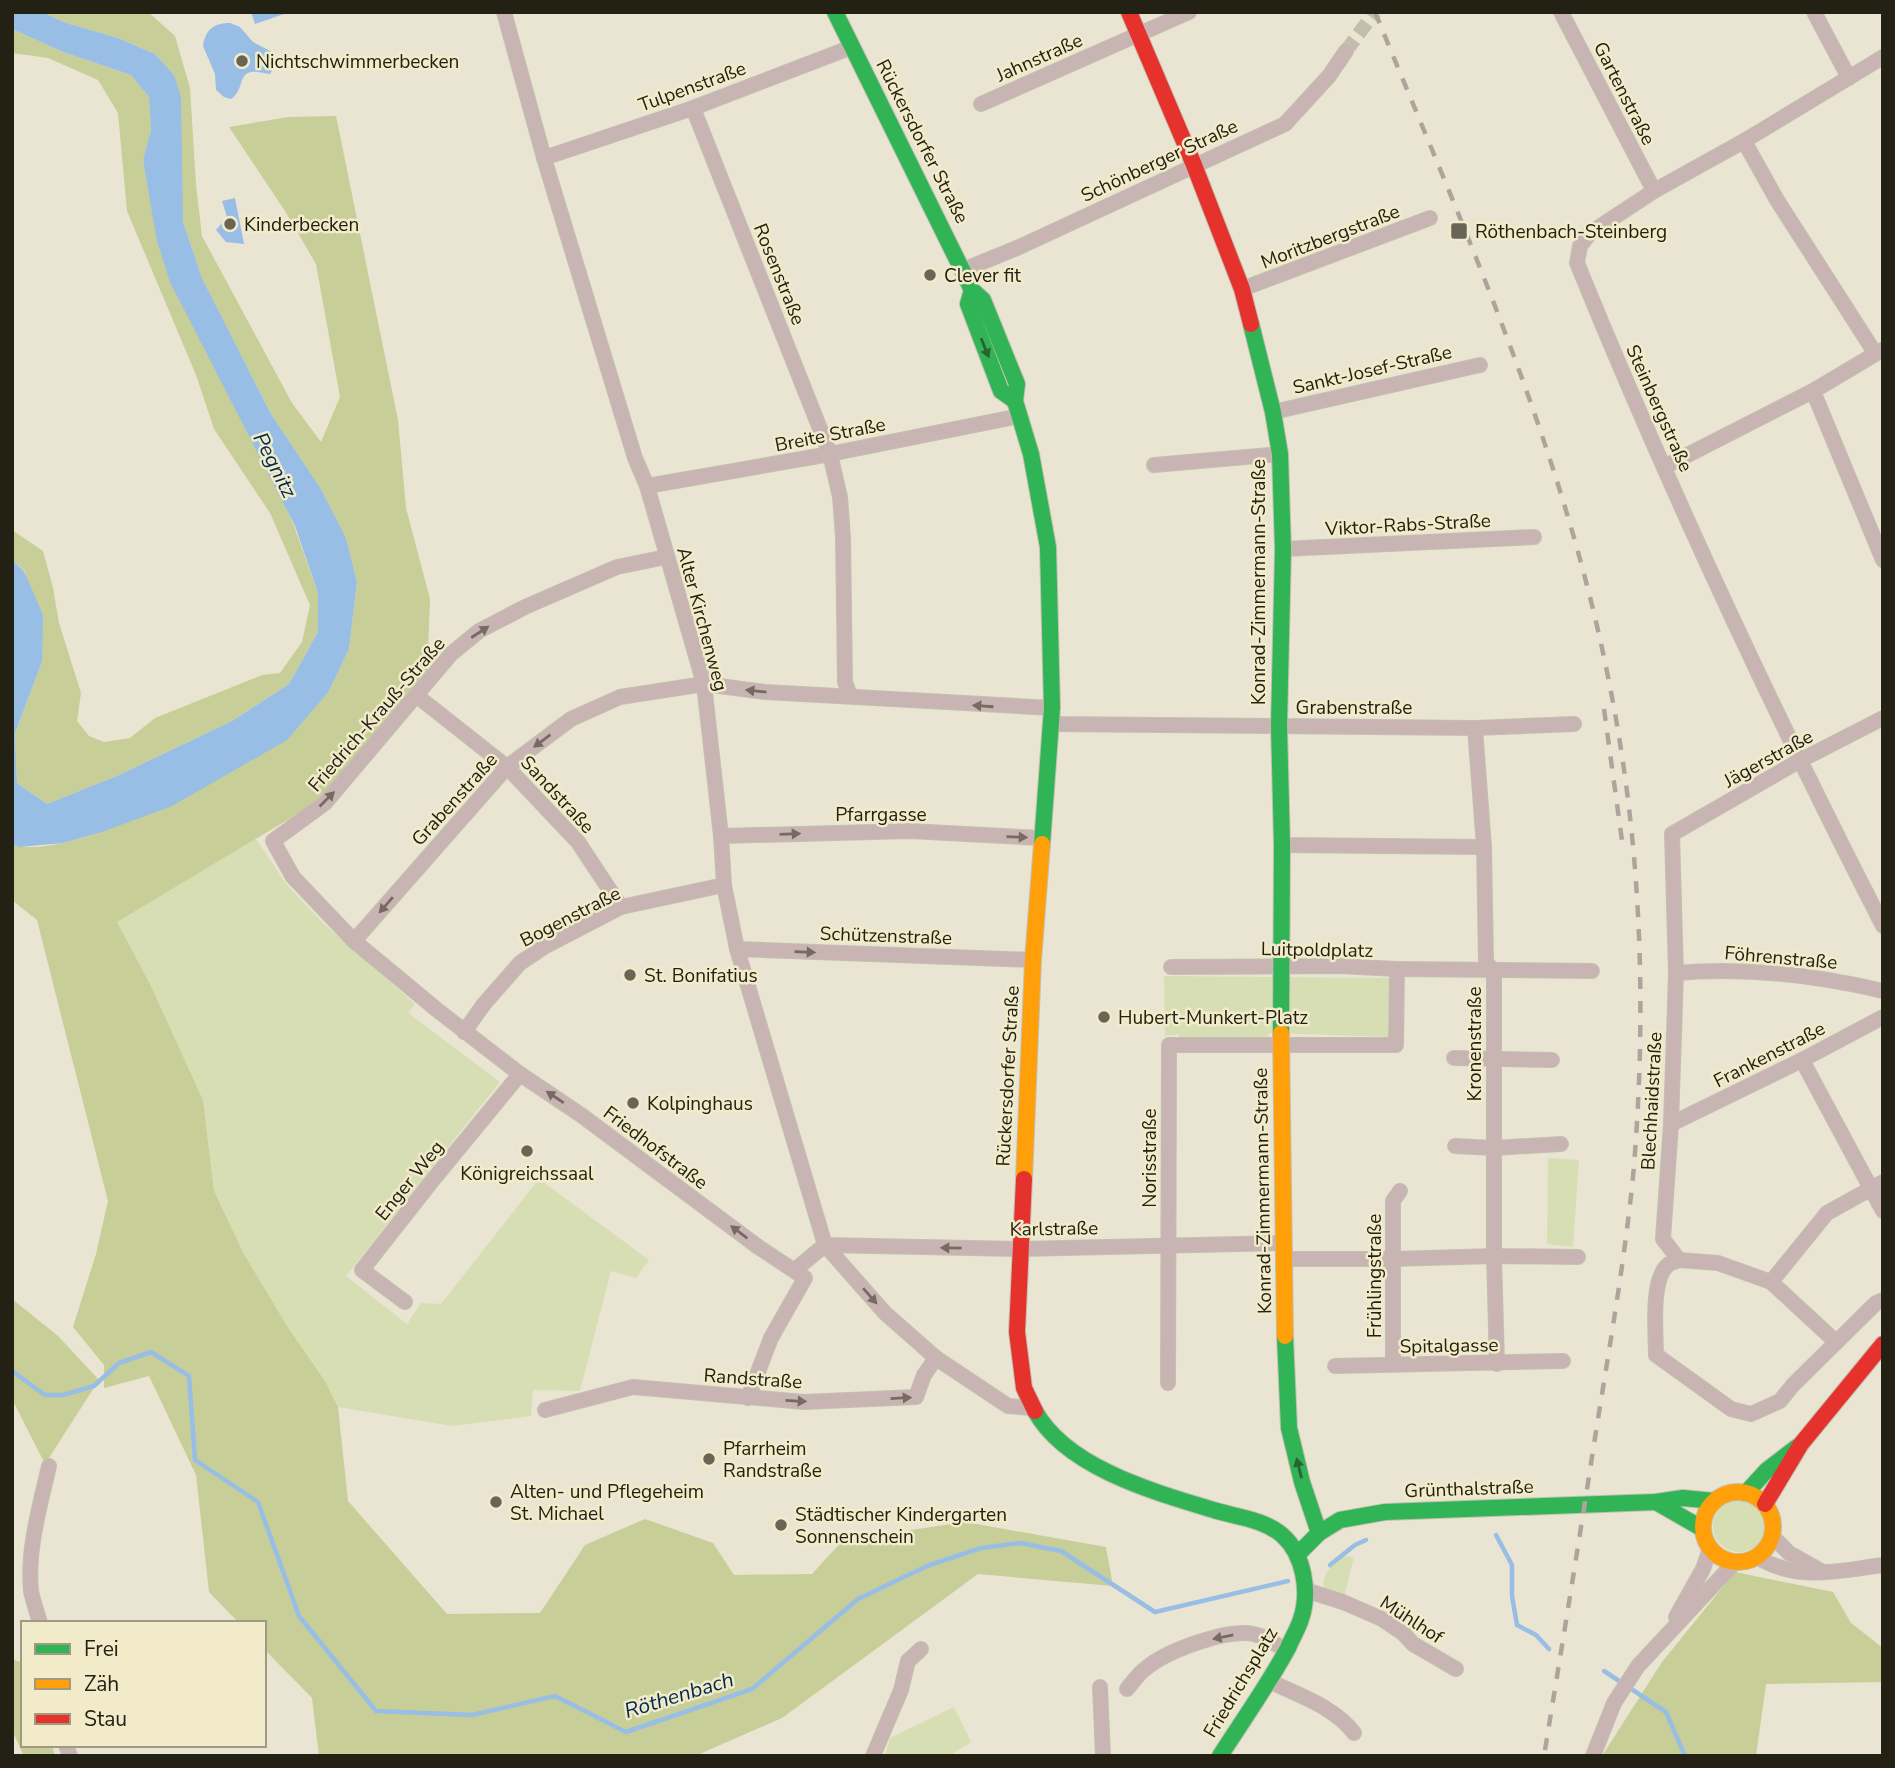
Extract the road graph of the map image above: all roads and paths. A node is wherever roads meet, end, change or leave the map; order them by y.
1 (504, 12) edge
2 (1129, 12) edge
3 (1189, 12) edge
4 (1561, 12) edge
5 (1814, 12) edge
6 (836, 13) edge
7 (1138, 33) junction
8 (852, 47) junction
9 (1346, 51) tunnel mouth
10 (1883, 57) edge
11 (1849, 78) junction
12 (981, 104) dead end
13 (693, 108) junction
14 (1744, 141) junction
15 (544, 158) junction
16 (1194, 165) junction
17 (1654, 191) junction
18 (1430, 218) dead end
19 (963, 270) junction
20 (1242, 289) junction
21 (1879, 351) edge
22 (1480, 365) dead end
23 (1813, 391) junction
24 (1018, 408) junction
25 (1273, 412) junction
26 (830, 454) junction
27 (1280, 454) junction
28 (1154, 465) dead end
29 (1664, 467) junction
30 (647, 486) junction
31 (1534, 537) dead end
32 (1283, 549) junction
33 (666, 557) junction
34 (1883, 559) edge
35 (704, 684) junction
36 (417, 696) junction
37 (850, 696) junction
38 (1051, 716) junction
39 (1883, 718) edge
40 (1574, 724) dead end
41 (1279, 726) junction
42 (1475, 727) junction
43 (1799, 761) junction
44 (508, 767) junction
45 (1672, 834) joint
46 (721, 836) junction
47 (1041, 838) junction
48 (273, 841) joint
49 (1282, 845) junction
50 (1484, 848) junction
51 (724, 885) junction
52 (621, 907) junction
53 (1883, 926) edge
54 (354, 941) junction
55 (737, 949) junction
56 (1033, 960) junction
57 (1171, 967) dead end
58 (1282, 967) junction
59 (1397, 970) junction
60 (1592, 971) dead end
61 (1494, 972) junction
62 (1676, 973) junction
63 (1883, 991) edge
64 (1883, 1017) edge
65 (464, 1032) junction
66 (1281, 1045) junction
67 (1454, 1058) dead end
68 (1493, 1060) junction
69 (1552, 1060) dead end
70 (1802, 1060) junction
71 (520, 1074) junction
72 (1671, 1124) junction
73 (1561, 1144) dead end
74 (1455, 1146) dead end
75 (1494, 1148) junction
76 (1877, 1185) edge
77 (1400, 1191) dead end
78 (1883, 1211) edge
79 (825, 1245) junction
80 (1168, 1245) junction
81 (1020, 1249) junction
82 (1283, 1251) junction
83 (1494, 1256) junction
84 (1578, 1257) dead end
85 (1393, 1259) junction
86 (1679, 1260) junction
87 (796, 1269) junction
88 (1771, 1282) junction
89 (1883, 1300) edge
90 (405, 1302) dead end
91 (1836, 1342) junction
92 (1883, 1344) edge
93 (936, 1358) junction
94 (1563, 1361) dead end
95 (1393, 1364) junction
96 (1497, 1364) junction
97 (1335, 1366) dead end
98 (1168, 1383) dead end
99 (748, 1398) junction
100 (1033, 1408) junction
101 (545, 1410) dead end
102 (1801, 1444) junction
103 (49, 1466) dead end
104 (1746, 1493) junction
105 (1656, 1502) junction
106 (1714, 1502) junction
107 (1765, 1504) junction
108 (1703, 1529) junction
109 (1319, 1533) junction
110 (1772, 1536) junction
111 (1710, 1549) junction
112 (1757, 1557) junction
113 (1299, 1561) junction
114 (1735, 1562) junction
115 (1883, 1565) edge
116 (1825, 1573) junction
117 (1305, 1590) junction
118 (39, 1621) edge
119 (1669, 1631) junction
120 (921, 1649) dead end
121 (1286, 1651) junction
122 (1456, 1669) dead end
123 (1269, 1681) junction
124 (1100, 1688) dead end
125 (1127, 1689) dead end
126 (1354, 1733) dead end
127 (873, 1756) edge
128 (1103, 1756) edge
129 (1220, 1756) edge
130 (1593, 1756) edge

1 - 15 street, Alter Kirchenweg
2 - 7 main road, Konrad-Zimmermann-Straße
3 - 7 street, Jahnstraße
4 - 17 street, Gartenstraße
5 - 11 street
6 - 8 main road, Rückersdorfer Straße
7 - 12 street, Jahnstraße
7 - 16 main road, Konrad-Zimmermann-Straße
8 - 13 street, Tulpenstraße
8 - 19 main road, Rückersdorfer Straße
9 - 16 street, Schönberger Straße
10 - 11 street, Steinbergstraße
11 - 14 street, Steinbergstraße
13 - 15 street, Tulpenstraße
13 - 26 street, Rosenstraße
14 - 17 street, Steinbergstraße
14 - 21 street
15 - 30 street, Alter Kirchenweg
16 - 19 street, Schönberger Straße
16 - 20 main road, Konrad-Zimmermann-Straße
17 - 29 street, Steinbergstraße
18 - 20 street, Moritzbergstraße
19 - 24 main road, Rückersdorfer Straße
20 - 25 main road, Konrad-Zimmermann-Straße
21 - 23 street
22 - 25 street, Sankt-Josef-Straße
23 - 29 street
23 - 34 street
24 - 26 street, Breite Straße
24 - 38 main road, Rückersdorfer Straße
25 - 27 main road, Konrad-Zimmermann-Straße
26 - 30 street, Breite Straße
26 - 37 street
27 - 28 street
27 - 32 main road, Konrad-Zimmermann-Straße
29 - 43 street, Steinbergstraße
30 - 33 street, Alter Kirchenweg
31 - 32 street, Viktor-Rabs-Straße
32 - 41 main road, Konrad-Zimmermann-Straße
33 - 35 street, Alter Kirchenweg
36 -> 33 street, Friedrich-Krauß-Straße
37 -> 35 street, Grabenstraße
35 -> 44 street, Grabenstraße
35 - 46 street, Alter Kirchenweg
36 - 44 street, Sandstraße
48 -> 36 street, Friedrich-Krauß-Straße
38 -> 37 street, Grabenstraße
38 - 41 street, Grabenstraße
38 - 47 main road, Rückersdorfer Straße
39 - 43 street, Jägerstraße
40 - 42 street, Grabenstraße
41 - 42 street, Grabenstraße
41 - 49 main road, Konrad-Zimmermann-Straße
42 - 50 street, Kronenstraße
43 - 45 street, Jägerstraße
43 - 53 street, Steinbergstraße
44 - 52 street, Sandstraße
44 -> 54 street, Grabenstraße
45 - 62 street, Blechhaidstraße
46 -> 47 street, Pfarrgasse
46 - 51 street, Alter Kirchenweg
47 - 56 main road, Rückersdorfer Straße
48 - 54 street, Friedhofstraße
49 - 50 street
49 - 58 main road, Konrad-Zimmermann-Straße
50 - 61 street, Kronenstraße
51 - 52 street, Bogenstraße
51 - 55 street, Alter Kirchenweg
52 - 65 street, Bogenstraße
54 - 65 street, Friedhofstraße
55 -> 56 street, Schützenstraße
55 - 79 street, Alter Kirchenweg
56 - 81 main road, Rückersdorfer Straße
57 - 58 street, Luitpoldplatz
58 - 59 street, Luitpoldplatz
58 - 66 main road, Konrad-Zimmermann-Straße
59 - 61 street
59 - 66 street, Luitpoldplatz
60 - 61 street
61 - 68 street, Kronenstraße
62 - 63 street, Föhrenstraße
62 - 72 street, Blechhaidstraße
64 - 70 street, Frankenstraße
65 - 71 street, Friedhofstraße
66 - 80 street, Norisstraße
66 - 82 main road, Konrad-Zimmermann-Straße
67 - 68 street
68 - 69 street
68 - 75 street, Kronenstraße
70 - 72 street, Frankenstraße
70 - 76 street
87 -> 71 street, Friedhofstraße
71 - 90 street, Enger Weg
72 - 86 street, Blechhaidstraße
73 - 75 street
74 - 75 street
75 - 83 street, Kronenstraße
76 - 78 street
76 - 88 street
77 - 85 street, Frühlingstraße
81 -> 79 street, Karlstraße
79 - 87 street
79 -> 93 street
80 - 81 street, Karlstraße
80 - 82 street, Karlstraße
80 - 98 street, Norisstraße
81 - 100 main road, Rückersdorfer Straße
82 - 85 street, Karlstraße
109 -> 82 main road, Konrad-Zimmermann-Straße
83 - 84 street, Karlstraße
83 - 85 street, Karlstraße
83 - 96 street, Kronenstraße
85 - 95 street, Frühlingstraße
86 - 88 street
86 - 91 street
87 - 99 street
88 - 91 street
89 - 91 street
92 - 102 main road
99 -> 93 street, Randstraße
93 - 100 street
94 - 96 street, Spitalgasse
95 - 96 street, Spitalgasse
95 - 97 street, Spitalgasse
99 - 101 street, Randstraße
100 - 113 main road, Rückersdorfer Straße
102 - 104 main road
102 - 107 main road
103 - 118 street
104 - 106 main road
104 - 107 main road
105 - 106 main road, Grünthalstraße
105 - 108 main road
105 - 109 main road, Grünthalstraße
106 - 108 main road
107 - 110 main road
108 - 111 main road
109 - 113 main road, Grünthalstraße
110 - 112 main road
110 - 116 street
111 - 114 main road
111 - 119 street
112 - 114 main road
112 - 116 street
113 - 117 main road
114 - 119 street
115 - 116 street
117 - 121 main road, Friedrichsplatz
117 - 122 street, Mühlhof
119 - 130 street
120 - 127 street
121 - 123 main road, Friedrichsplatz
121 -> 125 street
123 - 126 street
123 - 129 main road, Friedrichsplatz
124 - 128 street

